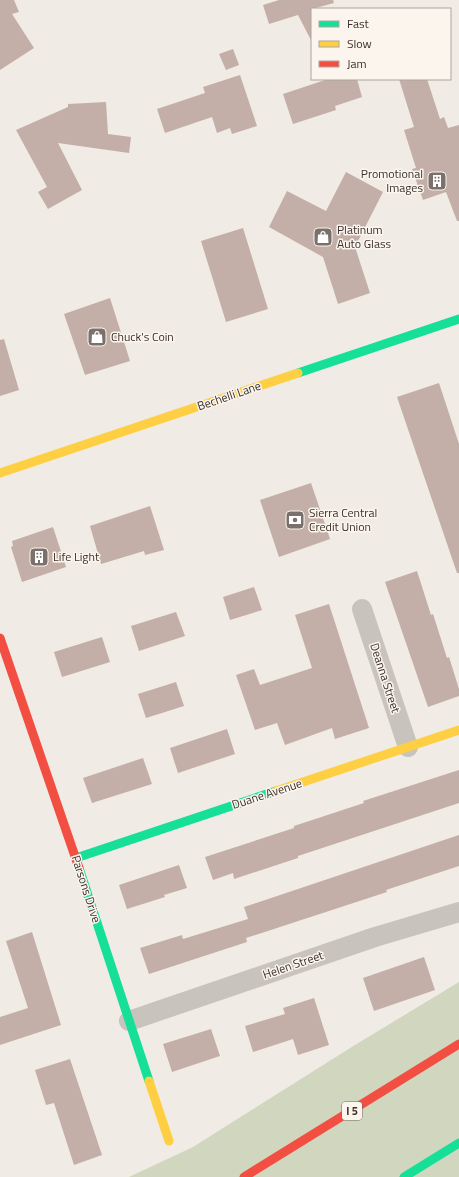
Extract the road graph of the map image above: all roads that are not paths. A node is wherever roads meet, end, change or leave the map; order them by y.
1 (459, 319) edge
2 (0, 474) edge
3 (362, 609) dead end
4 (0, 638) edge
5 (459, 730) edge
6 (408, 747) junction
7 (76, 858) junction
8 (459, 912) edge
9 (129, 1021) junction
10 (459, 1044) edge
11 (168, 1141) dead end
12 (459, 1143) edge
13 (244, 1177) edge
14 (404, 1177) edge

1 - 2 main road, Bechelli Lane
3 - 6 street, Deanna Street
4 - 7 main road, Parsons Drive
5 - 6 main road, Duane Avenue
6 - 7 main road, Duane Avenue
7 - 9 main road, Parsons Drive
8 - 9 street, Helen Street
9 - 11 main road, Parsons Drive
10 - 13 main road, I 5
12 - 14 main road

